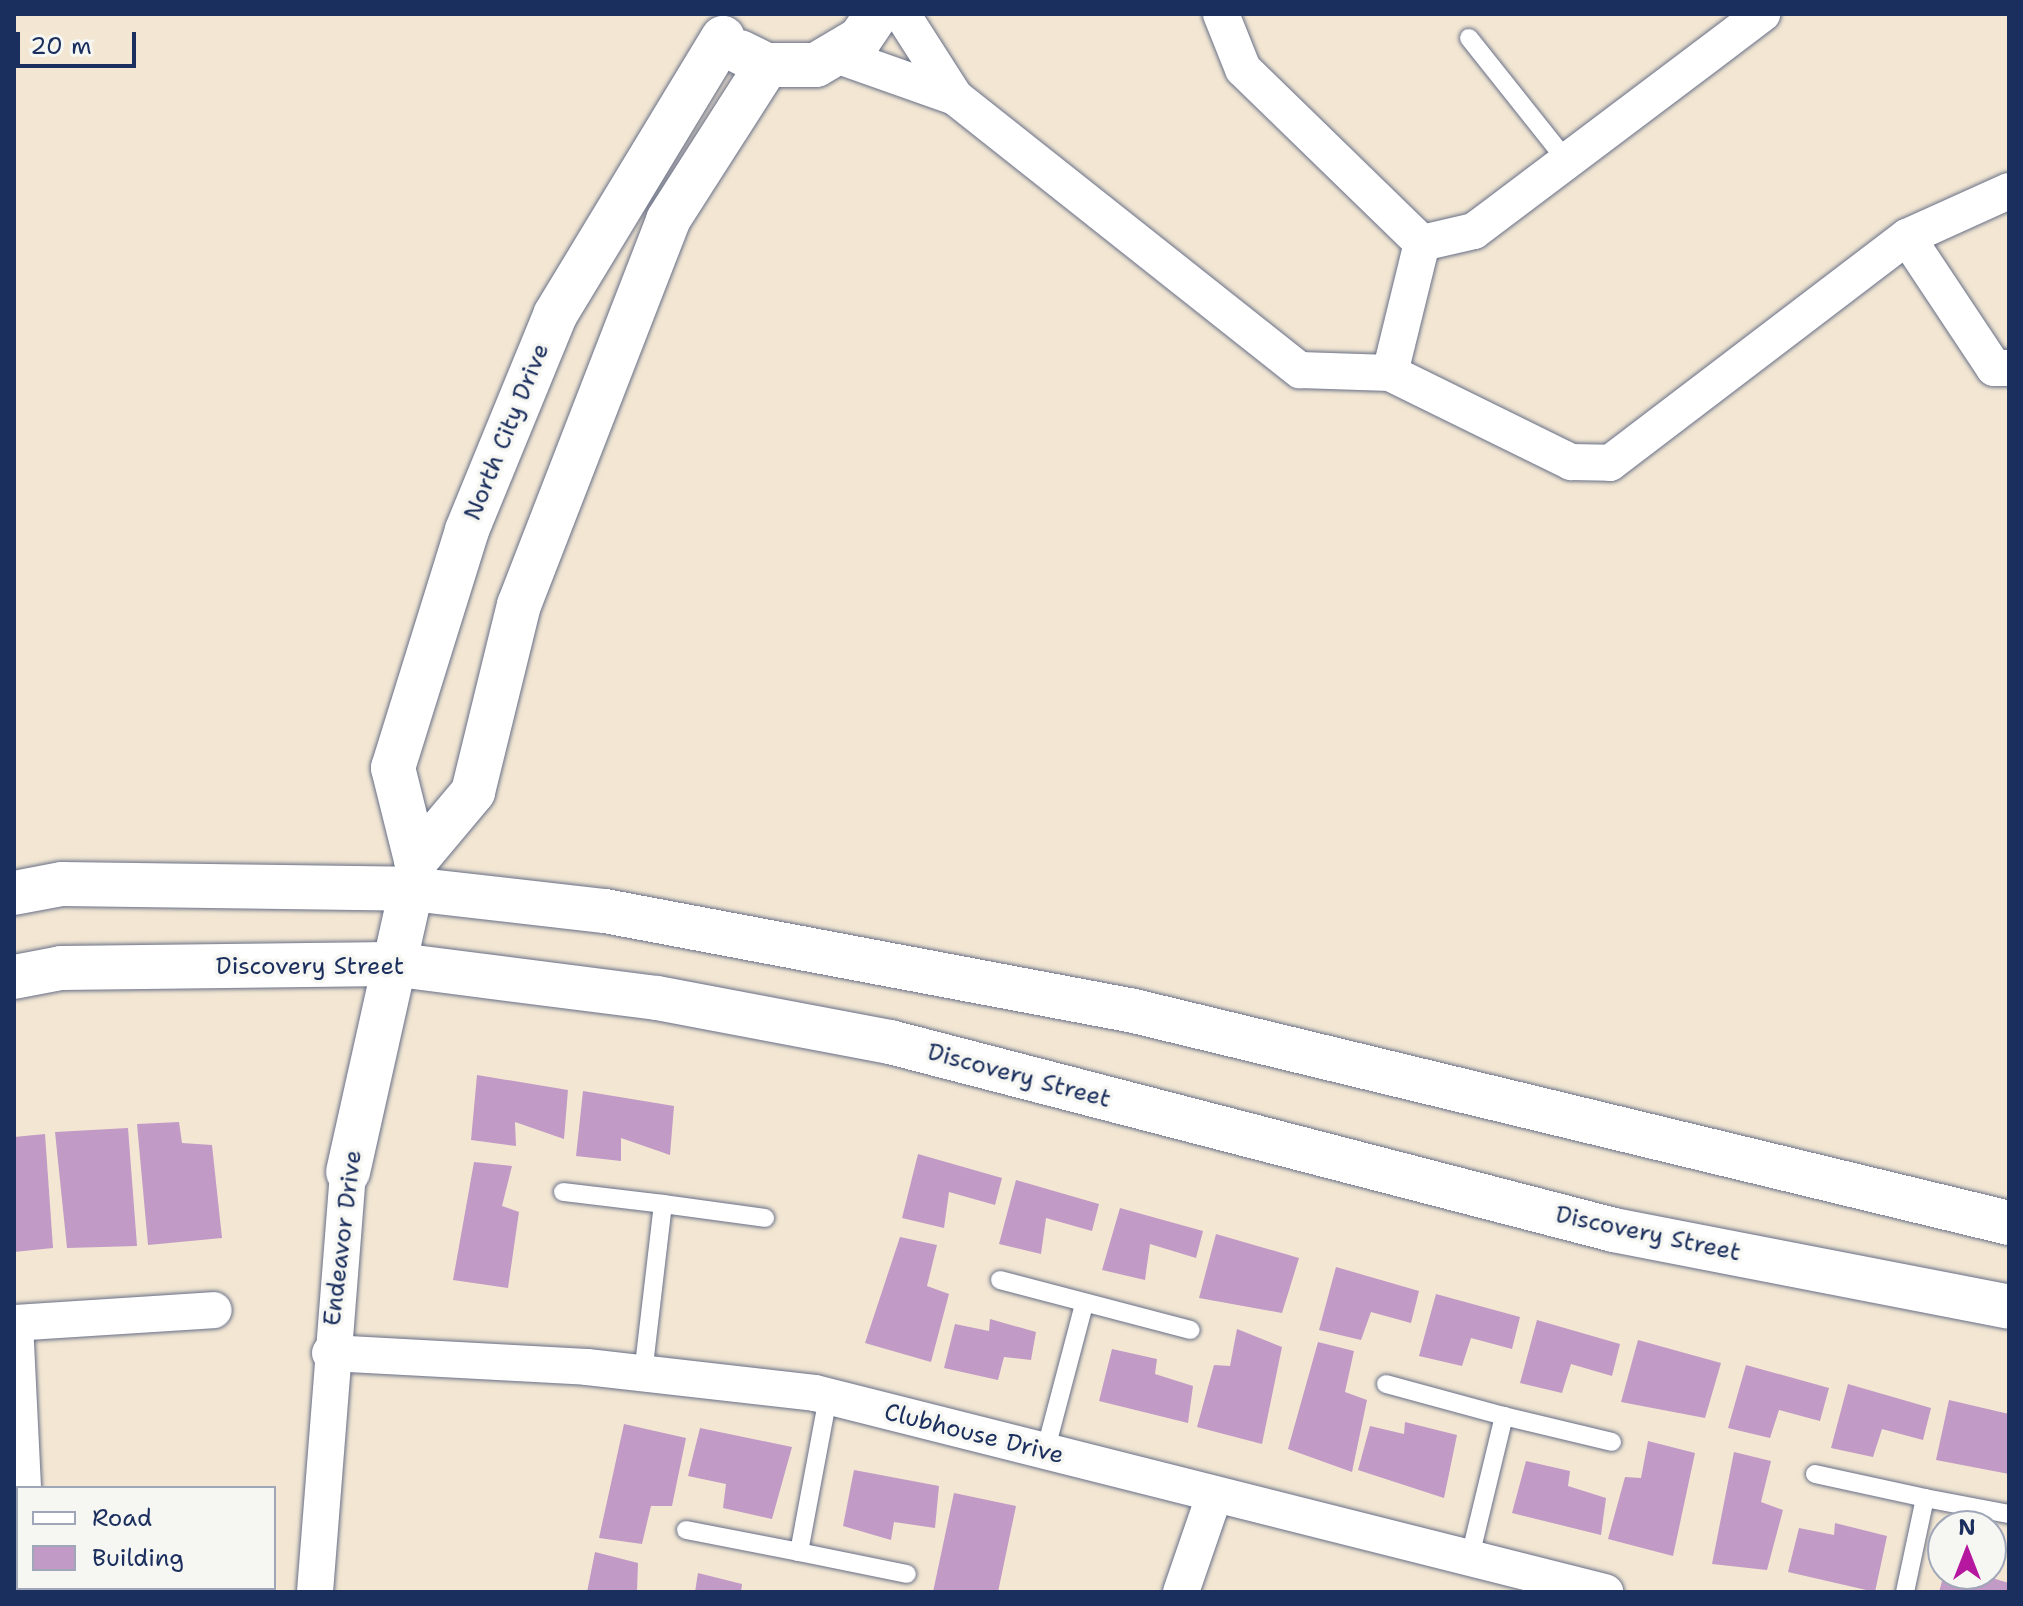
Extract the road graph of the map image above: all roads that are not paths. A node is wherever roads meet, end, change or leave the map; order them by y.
1 (877, 14) edge
2 (902, 14) edge
3 (1221, 14) edge
4 (1762, 14) edge
5 (715, 26) edge
6 (1469, 38) dead end
7 (839, 56) junction
8 (767, 65) junction
9 (955, 97) junction
10 (1567, 161) junction
11 (2009, 191) edge
12 (1907, 237) junction
13 (1422, 243) junction
14 (2009, 368) edge
15 (1390, 373) junction
16 (413, 874) junction
17 (14, 893) edge
18 (391, 964) junction
19 (14, 977) edge
20 (348, 1172) joint
21 (563, 1192) dead end
22 (663, 1204) junction
23 (765, 1218) dead end
24 (2009, 1223) edge
25 (1000, 1280) dead end
26 (1084, 1304) junction
27 (2009, 1307) edge
28 (214, 1310) dead end
29 (14, 1323) edge
30 (1191, 1330) dead end
31 (330, 1353) junction
32 (643, 1374) junction
33 (1386, 1384) dead end
34 (828, 1397) junction
35 (1504, 1416) junction
36 (1612, 1442) dead end
37 (1045, 1452) junction
38 (1815, 1474) dead end
39 (23, 1486) edge
40 (1214, 1496) junction
41 (1925, 1498) junction
42 (2009, 1514) edge
43 (686, 1530) dead end
44 (799, 1552) junction
45 (1469, 1561) junction
46 (907, 1574) dead end
47 (315, 1592) edge
48 (1181, 1592) edge
49 (1605, 1592) edge
50 (1905, 1592) edge

1 - 7 main road
2 - 9 street
3 - 13 street
4 - 10 street
5 - 8 main road
5 - 16 main road, North City Drive
6 - 10 lane
7 - 8 main road
7 - 9 street
8 - 16 main road
9 - 15 street
10 - 13 street
11 - 12 street
12 - 14 street
12 - 15 street
13 - 15 street
16 - 17 main road
16 - 18 main road, Endeavor Drive
16 - 24 main road
18 - 19 main road, Discovery Street
18 - 20 main road, Endeavor Drive
18 - 27 main road, Discovery Street
20 - 31 street, Endeavor Drive
21 - 22 lane
22 - 23 lane
22 - 32 lane
25 - 26 lane
26 - 30 lane
26 - 37 lane
28 - 29 street
29 - 39 street
31 - 32 street, Clubhouse Drive
31 - 47 street, Endeavor Drive
32 - 34 street, Clubhouse Drive
33 - 35 lane
34 - 37 street, Clubhouse Drive
34 - 44 lane
35 - 36 lane
35 - 45 lane
37 - 40 street, Clubhouse Drive
38 - 41 lane
40 - 45 street, Clubhouse Drive
40 - 48 street
41 - 42 lane
41 - 50 lane
43 - 44 lane
44 - 46 lane
45 - 49 street, Clubhouse Drive

